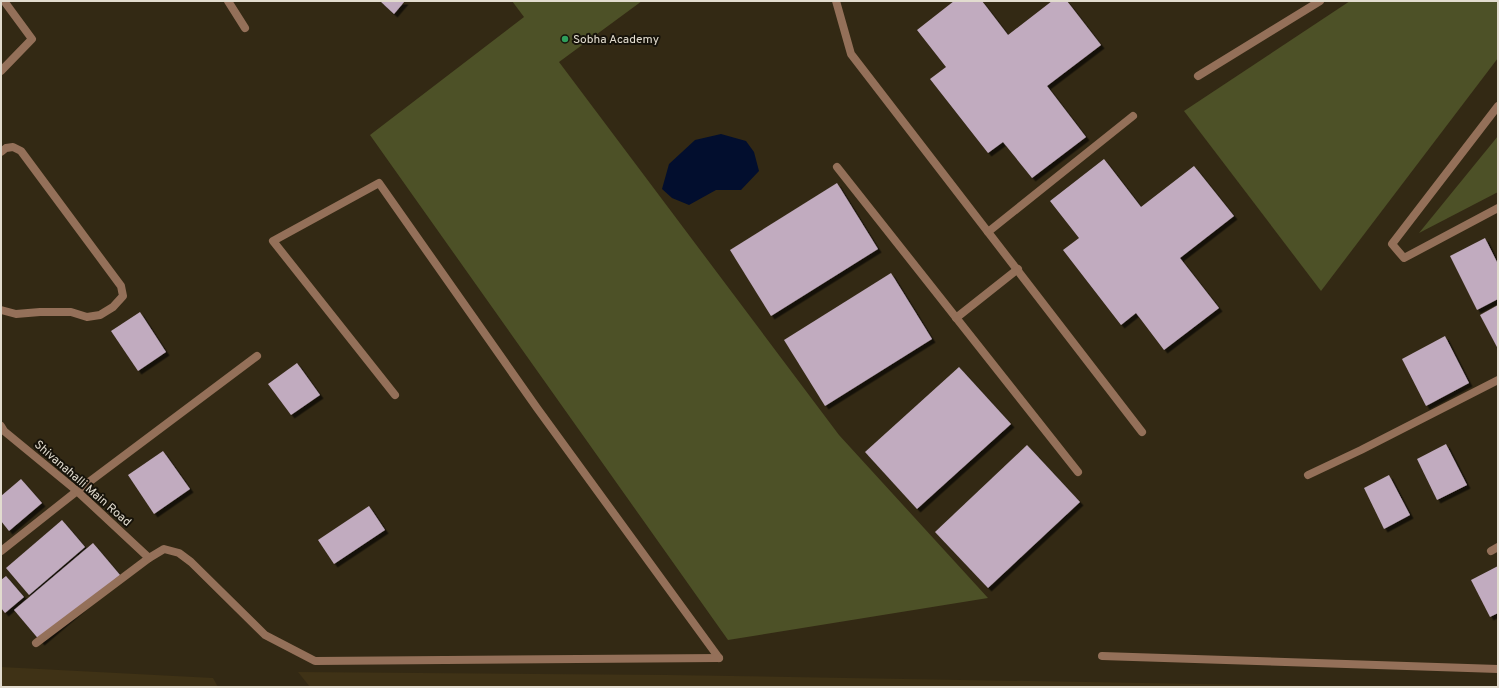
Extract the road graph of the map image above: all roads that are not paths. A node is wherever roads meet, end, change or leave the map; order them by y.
1 (4, 1) edge
2 (228, 1) edge
3 (836, 1) edge
4 (1320, 1) edge
5 (245, 28) dead end
6 (1, 71) edge
7 (1198, 76) dead end
8 (1498, 106) edge
9 (1133, 116) dead end
10 (1, 152) edge
11 (837, 167) dead end
12 (1498, 208) edge
13 (988, 232) junction
14 (1018, 269) junction
15 (1, 310) edge
16 (956, 318) junction
17 (257, 356) dead end
18 (1498, 380) edge
19 (395, 395) dead end
20 (2, 430) edge
21 (1142, 432) dead end
22 (1078, 472) dead end
23 (1308, 475) dead end
24 (77, 491) junction
25 (1, 551) edge
26 (149, 558) junction
27 (36, 643) dead end
28 (1102, 656) dead end
29 (1498, 669) edge

1 - 6 street
2 - 5 street
3 - 13 street
4 - 7 street
8 - 12 street
9 - 13 street
10 - 15 street
11 - 16 street
13 - 14 street
14 - 16 street
14 - 21 street
16 - 22 street
17 - 24 street
18 - 23 street
19 - 26 street
20 - 24 street, Shivanahalli Main Road
24 - 25 street
24 - 26 street, Shivanahalli Main Road
26 - 27 street
28 - 29 street

